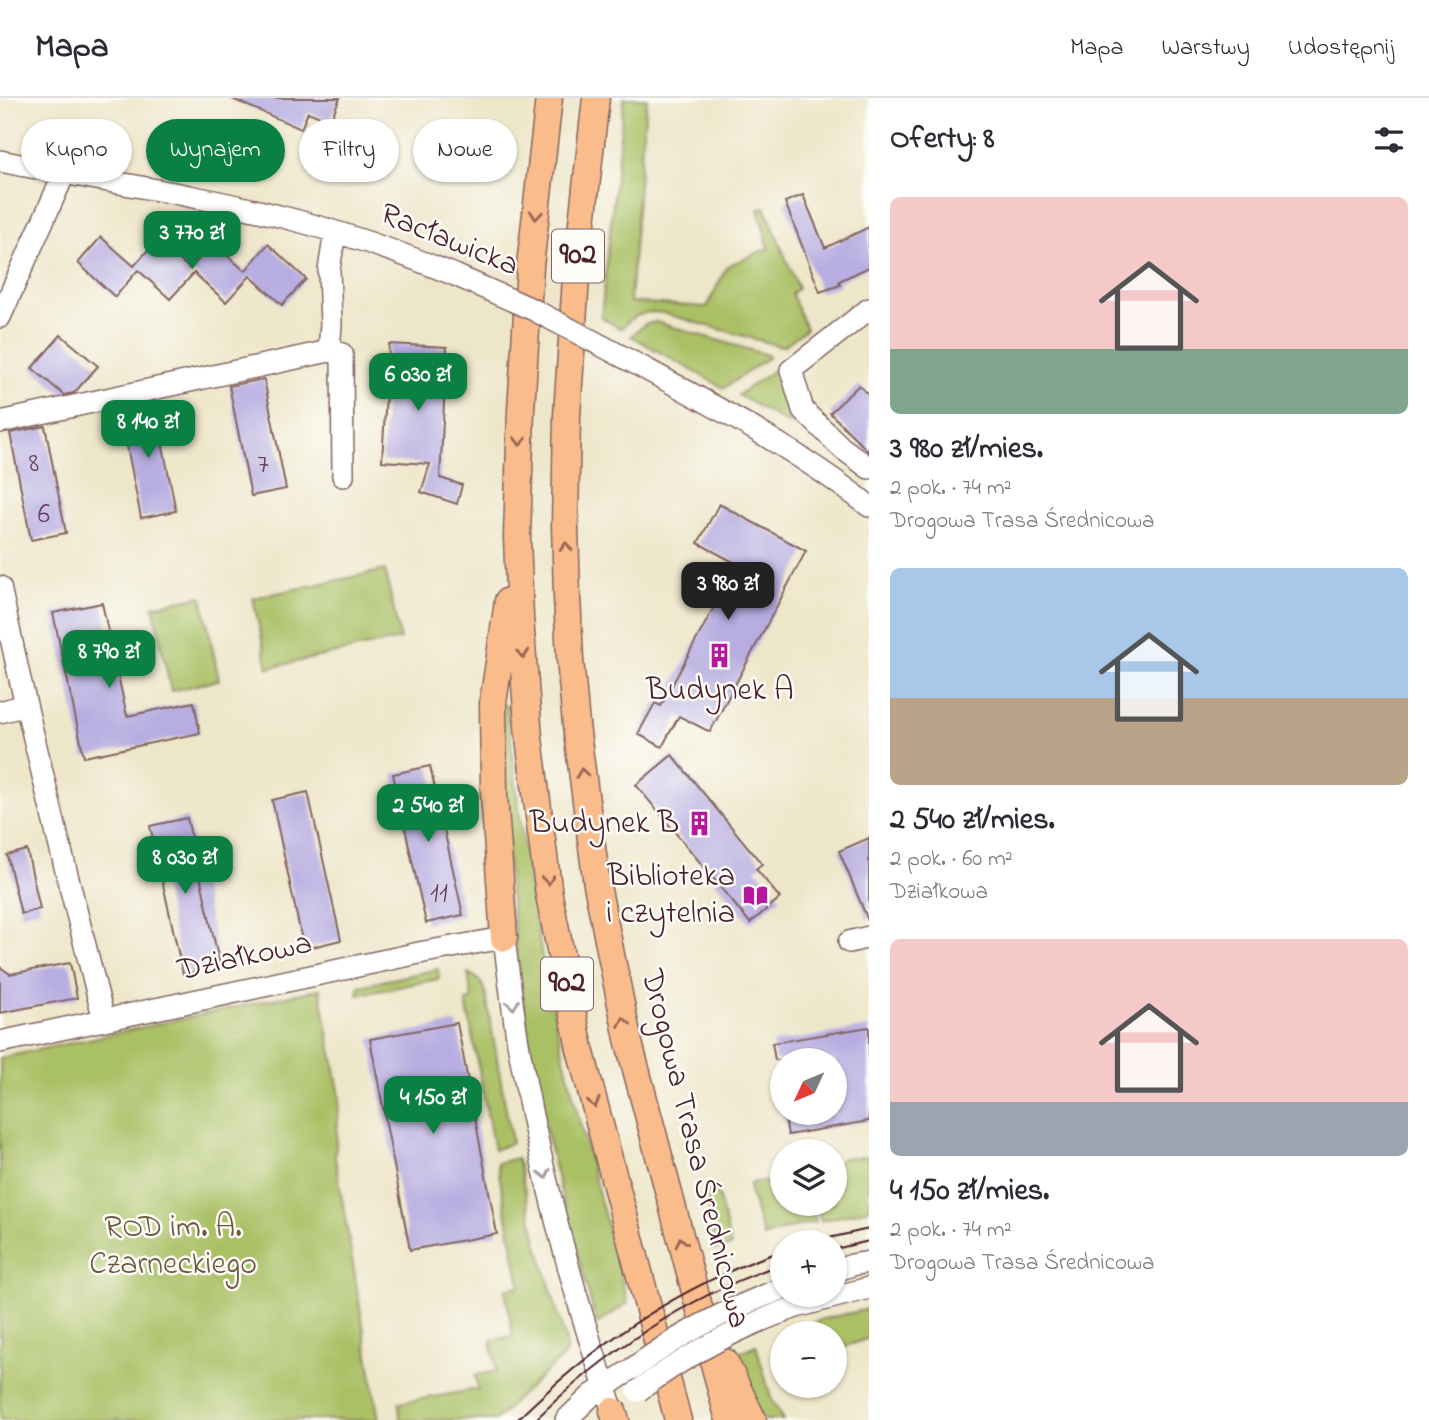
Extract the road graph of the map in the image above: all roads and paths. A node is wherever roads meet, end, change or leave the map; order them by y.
1 (549, 98) edge
2 (596, 98) edge
3 (0, 161) edge
4 (21, 165) edge
5 (60, 182) edge
6 (108, 182) edge
7 (335, 232) junction
8 (869, 309) edge
9 (0, 317) edge
10 (329, 351) junction
11 (0, 422) edge
12 (869, 468) edge
13 (343, 476) dead end
14 (869, 506) edge
15 (517, 537) junction
16 (0, 587) edge
17 (26, 705) junction
18 (0, 712) edge
19 (503, 938) junction
20 (104, 1020) junction
21 (0, 1042) edge
22 (869, 1262) edge
23 (847, 1268) edge
24 (869, 1288) edge
25 (770, 1295) edge
26 (698, 1308) junction
27 (609, 1409) edge
28 (566, 1420) edge
29 (678, 1420) edge
30 (729, 1420) edge
31 (753, 1420) edge

1 -> 15 main road, 902
26 -> 2 main road, Drogowa Trasa Średnicowa / 902
3 - 4 street, Racławicka
5 - 9 street
6 - 7 street, Racławicka
7 - 10 street
7 - 14 street, Racławicka, bridge
8 - 12 street
10 - 11 street
10 - 13 street
15 - 19 main road
15 -> 29 main road, 902
16 - 17 street
17 - 18 street
17 - 20 street
19 - 20 street, Działkowa
19 -> 27 street
20 - 21 street, Działkowa
22 - 23 street
24 - 27 street, bridge
25 - 27 street, bridge
26 - 30 main road, Drogowa Trasa Średnicowa / 902
26 - 31 main road
27 - 28 street

